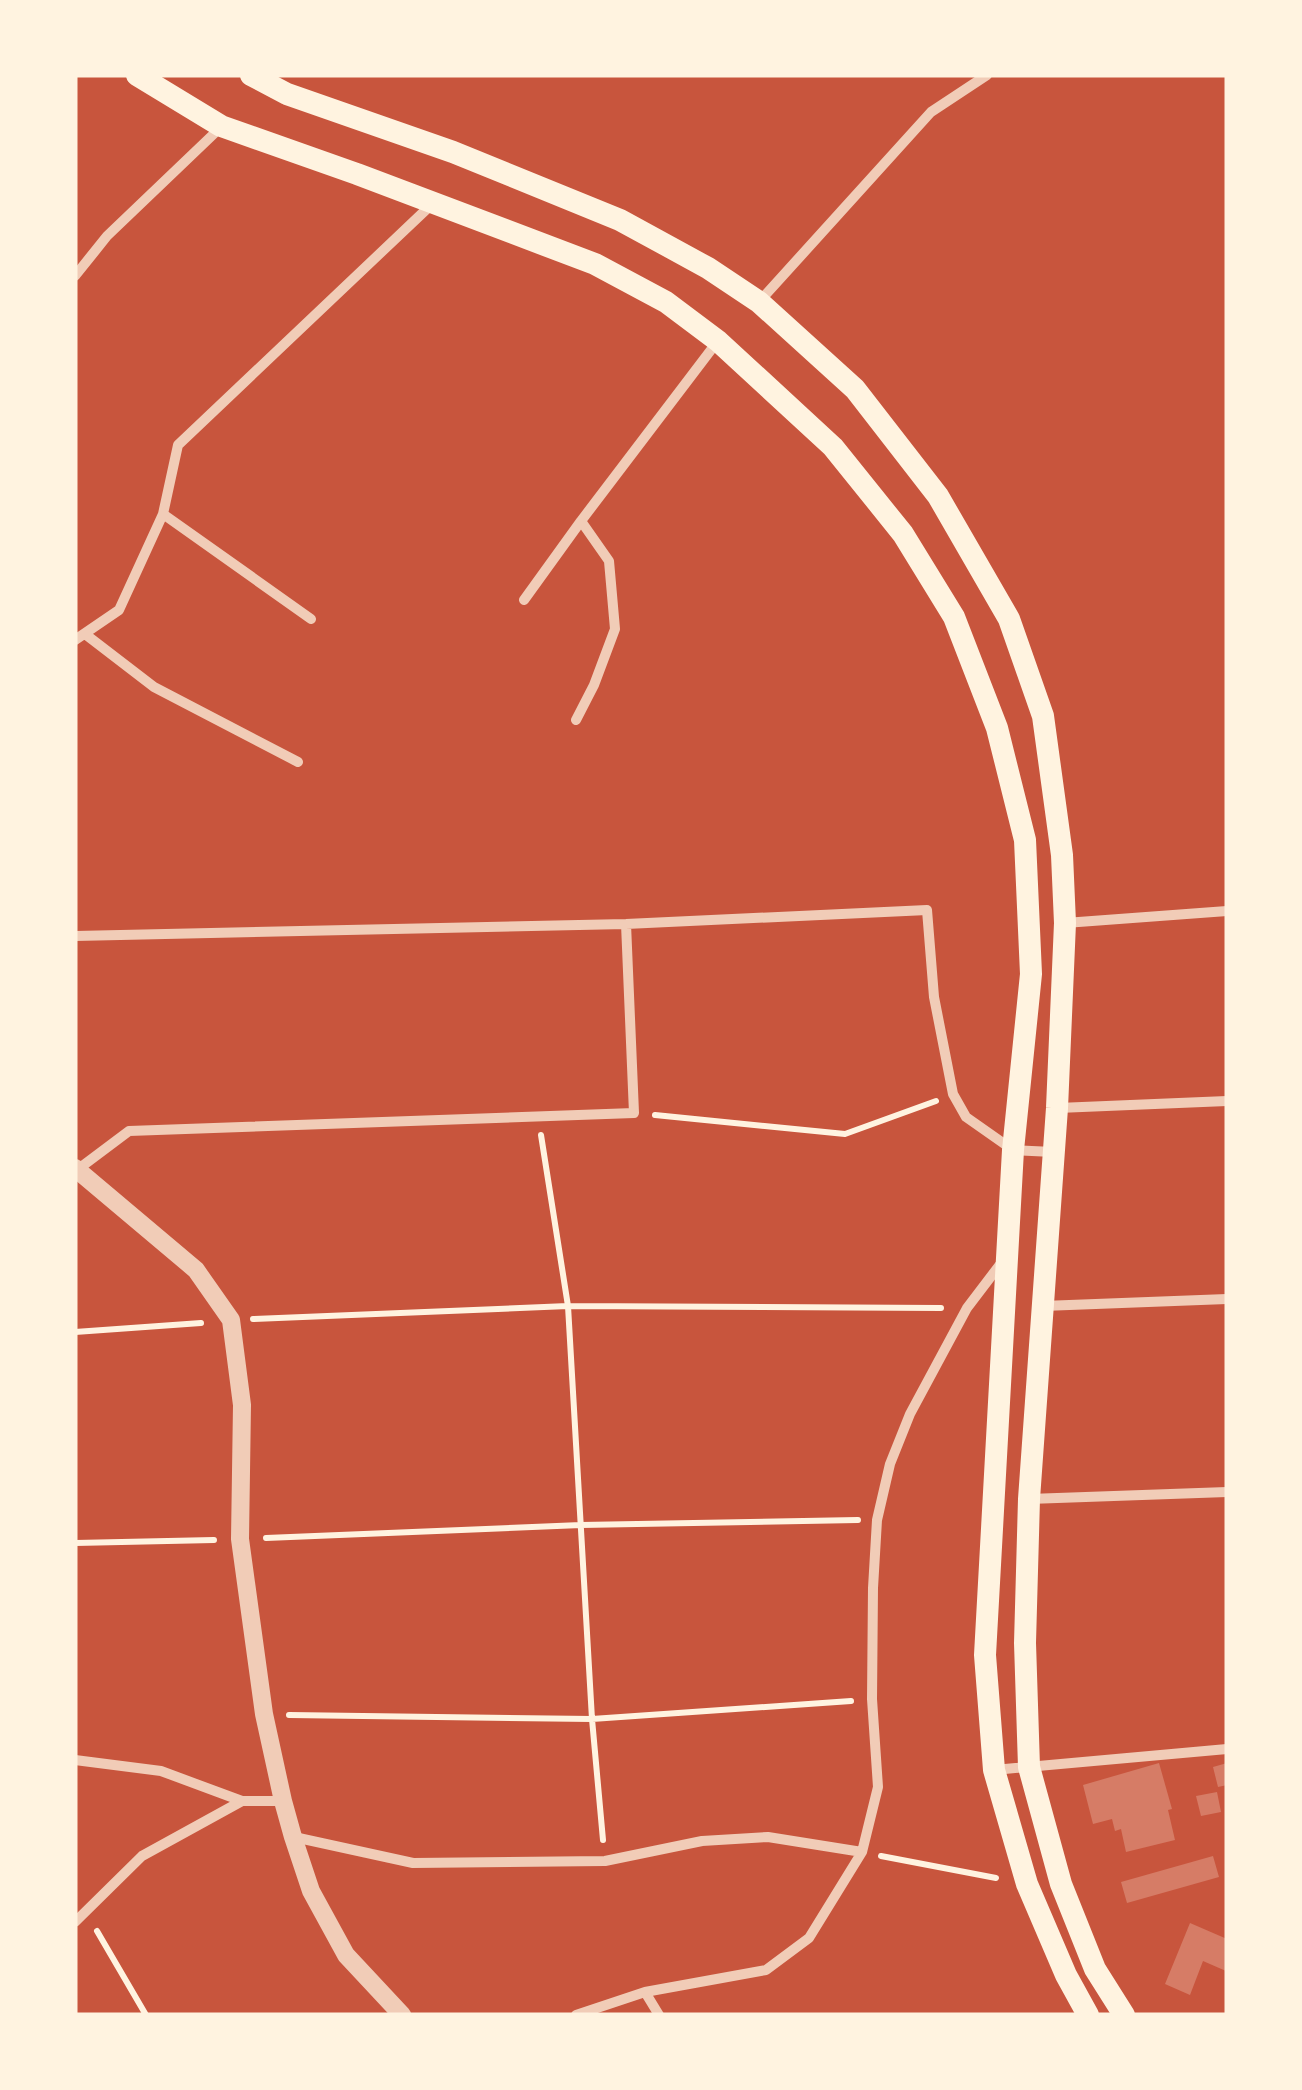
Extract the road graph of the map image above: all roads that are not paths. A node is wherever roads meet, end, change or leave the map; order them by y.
1 (137, 75) edge
2 (251, 75) edge
3 (987, 75) edge
4 (221, 126) junction
5 (431, 204) junction
6 (75, 276) edge
7 (759, 302) junction
8 (718, 341) junction
9 (163, 514) junction
10 (581, 521) junction
11 (524, 600) dead end
12 (311, 619) dead end
13 (80, 637) edge
14 (576, 720) dead end
15 (298, 762) dead end
16 (1227, 911) edge
17 (1065, 922) junction
18 (626, 924) junction
19 (75, 936) edge
20 (1227, 1101) edge
21 (1057, 1108) junction
22 (1014, 1150) junction
23 (1053, 1152) junction
24 (76, 1169) edge
25 (1008, 1254) junction
26 (1227, 1299) edge
27 (1041, 1306) junction
28 (1227, 1492) edge
29 (1029, 1498) junction
30 (1227, 1750) edge
31 (75, 1760) edge
32 (1029, 1766) junction
33 (994, 1770) junction
34 (242, 1801) junction
35 (284, 1801) junction
36 (293, 1837) junction
37 (862, 1852) junction
38 (75, 1922) edge
39 (644, 1992) junction
40 (402, 2015) edge
41 (576, 2015) edge
42 (659, 2015) edge
43 (1088, 2015) edge
44 (1124, 2015) edge

1 - 4 main road
2 - 7 main road
3 - 7 street
4 - 5 main road
4 - 6 street
5 - 8 main road
5 - 9 street
7 - 17 main road
8 - 10 street
8 - 22 main road
9 - 12 street
9 - 13 street
10 - 11 street
10 - 14 street
13 - 15 street
16 - 17 street
17 - 21 main road
18 - 19 street
18 - 22 street
18 - 24 street
20 - 21 street
21 - 23 main road
22 - 23 street
22 - 25 main road
23 - 27 main road
24 - 35 street
25 - 33 main road
25 - 37 street
26 - 27 street
27 - 29 main road
28 - 29 street
29 - 32 main road
30 - 32 street
31 - 34 street
32 - 33 street
32 - 44 main road
33 - 43 main road
34 - 35 street
34 - 38 street
35 - 36 street
36 - 37 street
36 - 40 street
37 - 39 street
39 - 41 street
39 - 42 street

